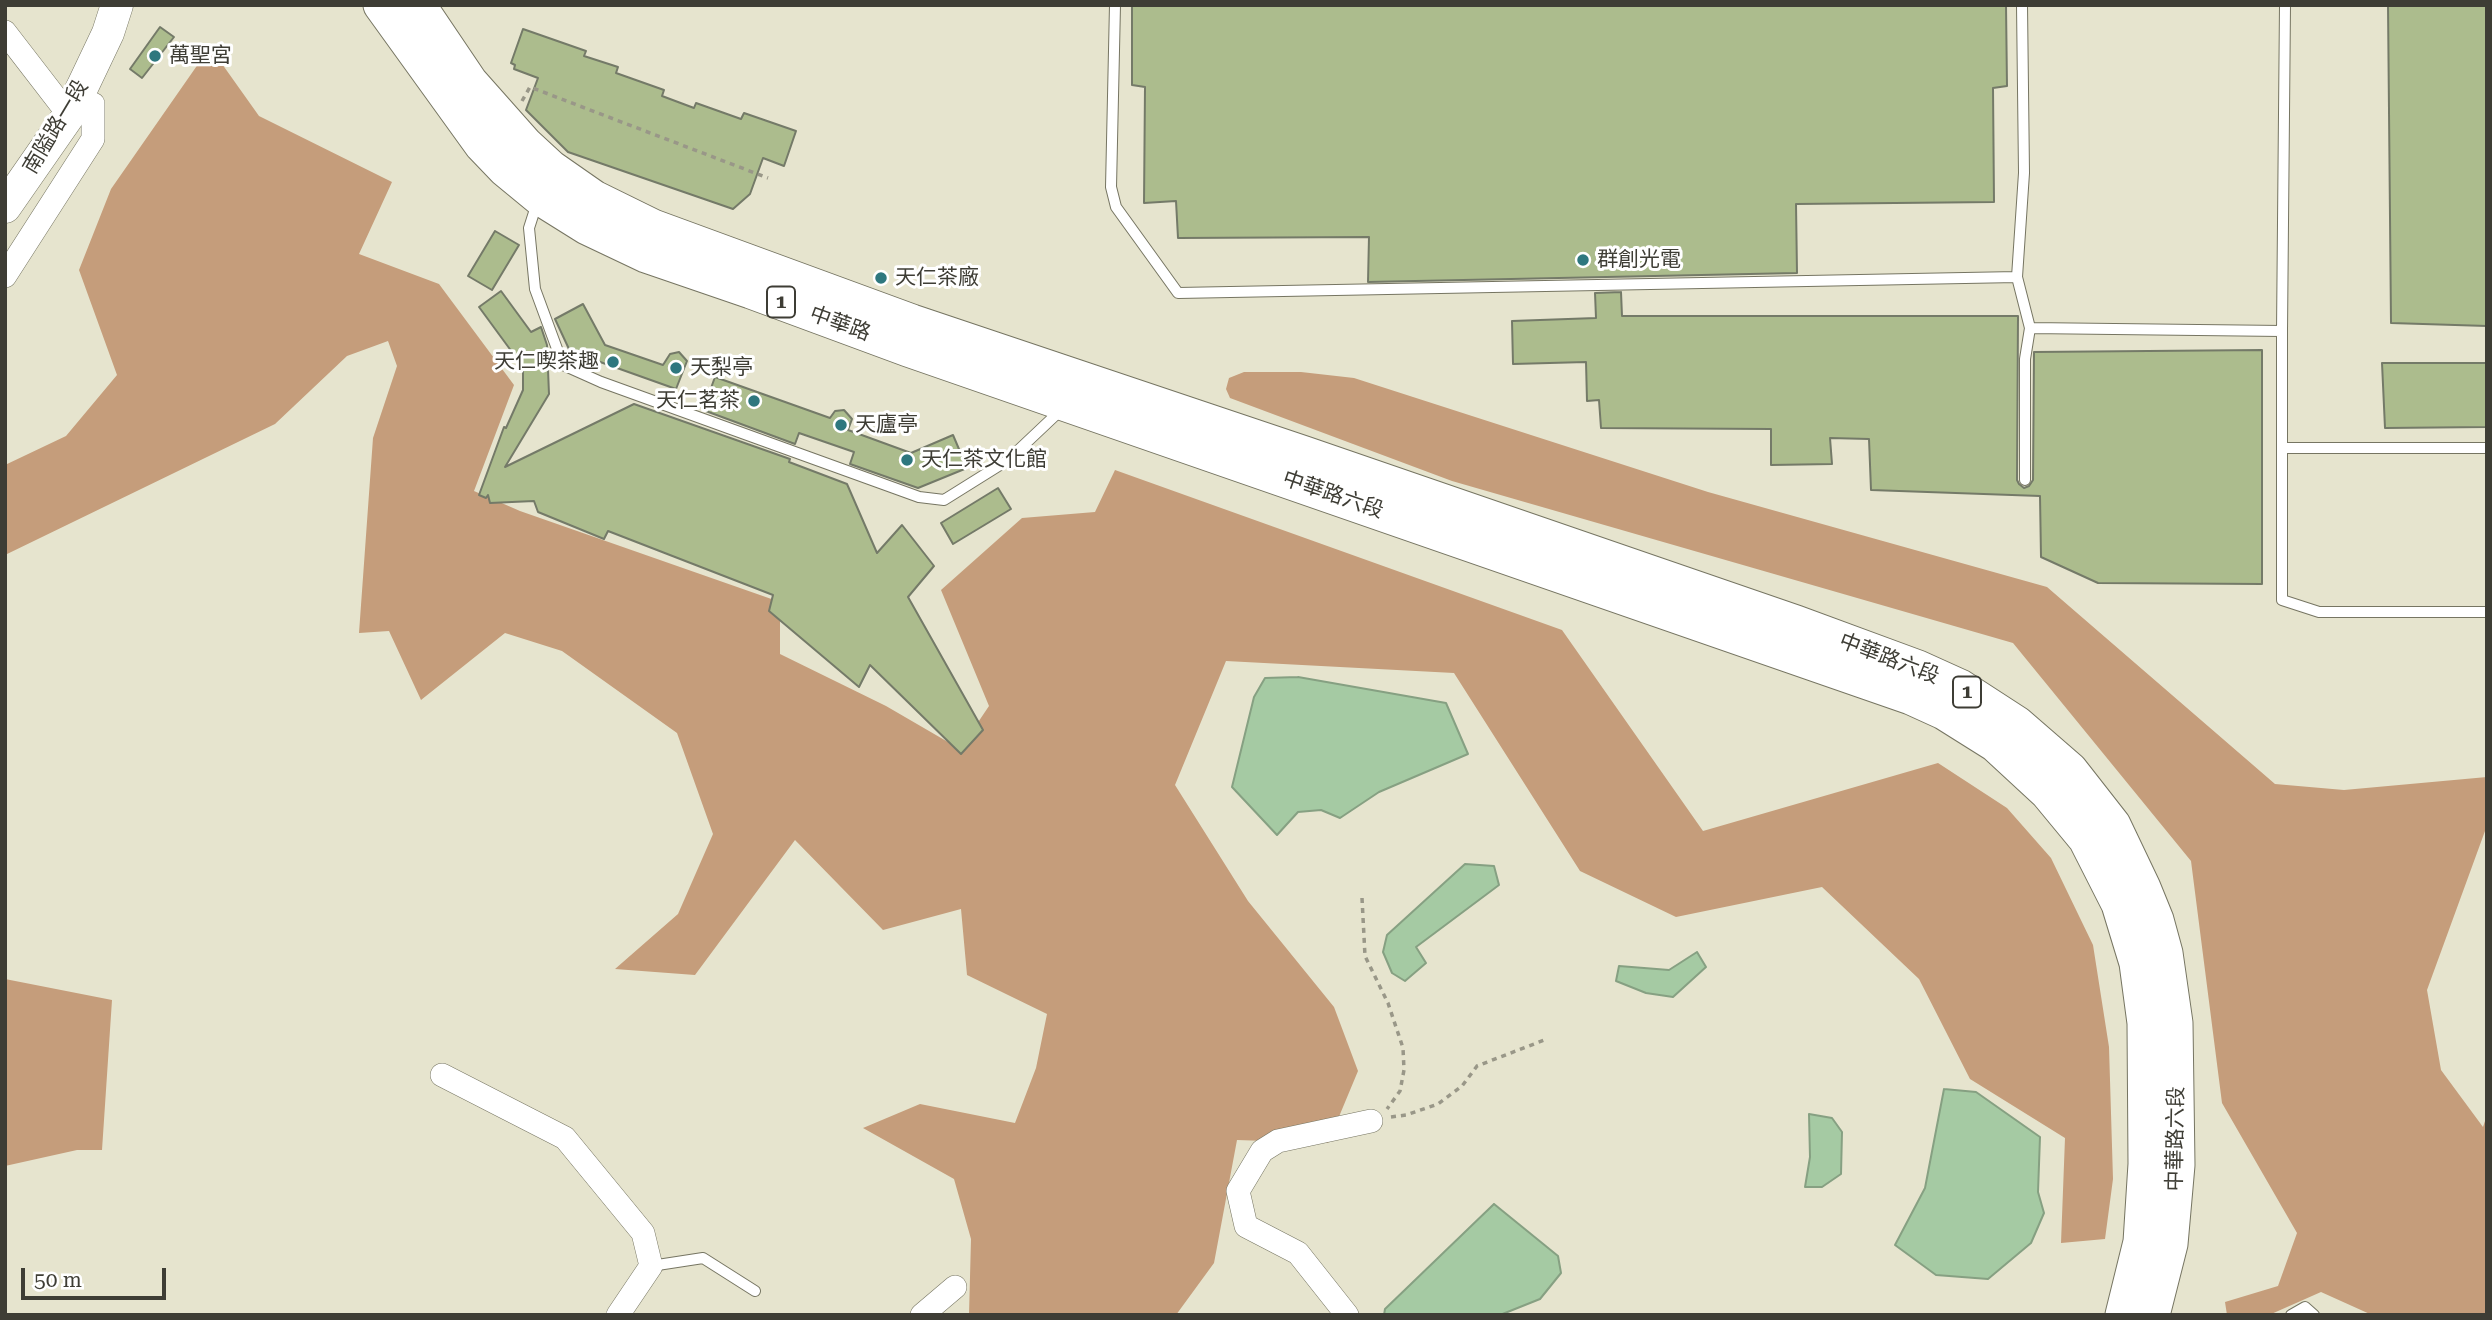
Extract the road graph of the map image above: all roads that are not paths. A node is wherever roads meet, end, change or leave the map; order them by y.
1 (117, 5) edge
2 (381, 5) edge
3 (418, 5) edge
4 (1115, 5) edge
5 (2022, 5) edge
6 (2285, 5) edge
7 (5, 32) edge
8 (73, 106) junction
9 (539, 197) junction
10 (5, 207) edge
11 (5, 276) edge
12 (2017, 277) junction
13 (794, 293) junction
14 (2030, 328) junction
15 (2281, 331) junction
16 (1089, 401) junction
17 (2283, 448) junction
18 (2487, 448) edge
19 (1305, 454) joint
20 (1266, 472) joint
21 (2025, 480) dead end
22 (2487, 612) edge
23 (442, 1075) dead end
24 (1371, 1121) road end
25 (651, 1266) junction
26 (955, 1287) dead end
27 (755, 1292) dead end
28 (618, 1315) edge
29 (922, 1315) edge
30 (1347, 1315) edge
31 (2123, 1315) edge
32 (2152, 1315) edge
33 (2291, 1315) edge
34 (2314, 1315) edge

1 - 8 street, 南隘路一段
2 - 9 main road, 中華路 / 1
3 - 13 main road, 中華路 / 1
4 - 12 lane
5 - 12 lane
6 - 15 lane
7 - 8 street
8 - 10 street, 南隘路一段
8 - 11 street
9 - 13 main road, 中華路 / 1
9 - 16 lane
12 - 14 lane
13 - 16 main road, 中華路 / 1
14 - 15 lane
14 - 21 lane
15 - 17 lane
16 - 19 main road, 中華路 / 1
16 - 20 main road, 中華路 / 1
17 - 18 lane
17 - 22 lane
19 - 32 main road, 中華路六段 / 1
20 - 31 main road, 中華路六段 / 1
23 - 25 street
24 - 30 street
25 - 27 lane
25 - 28 street
26 - 29 street
33 - 34 lane

